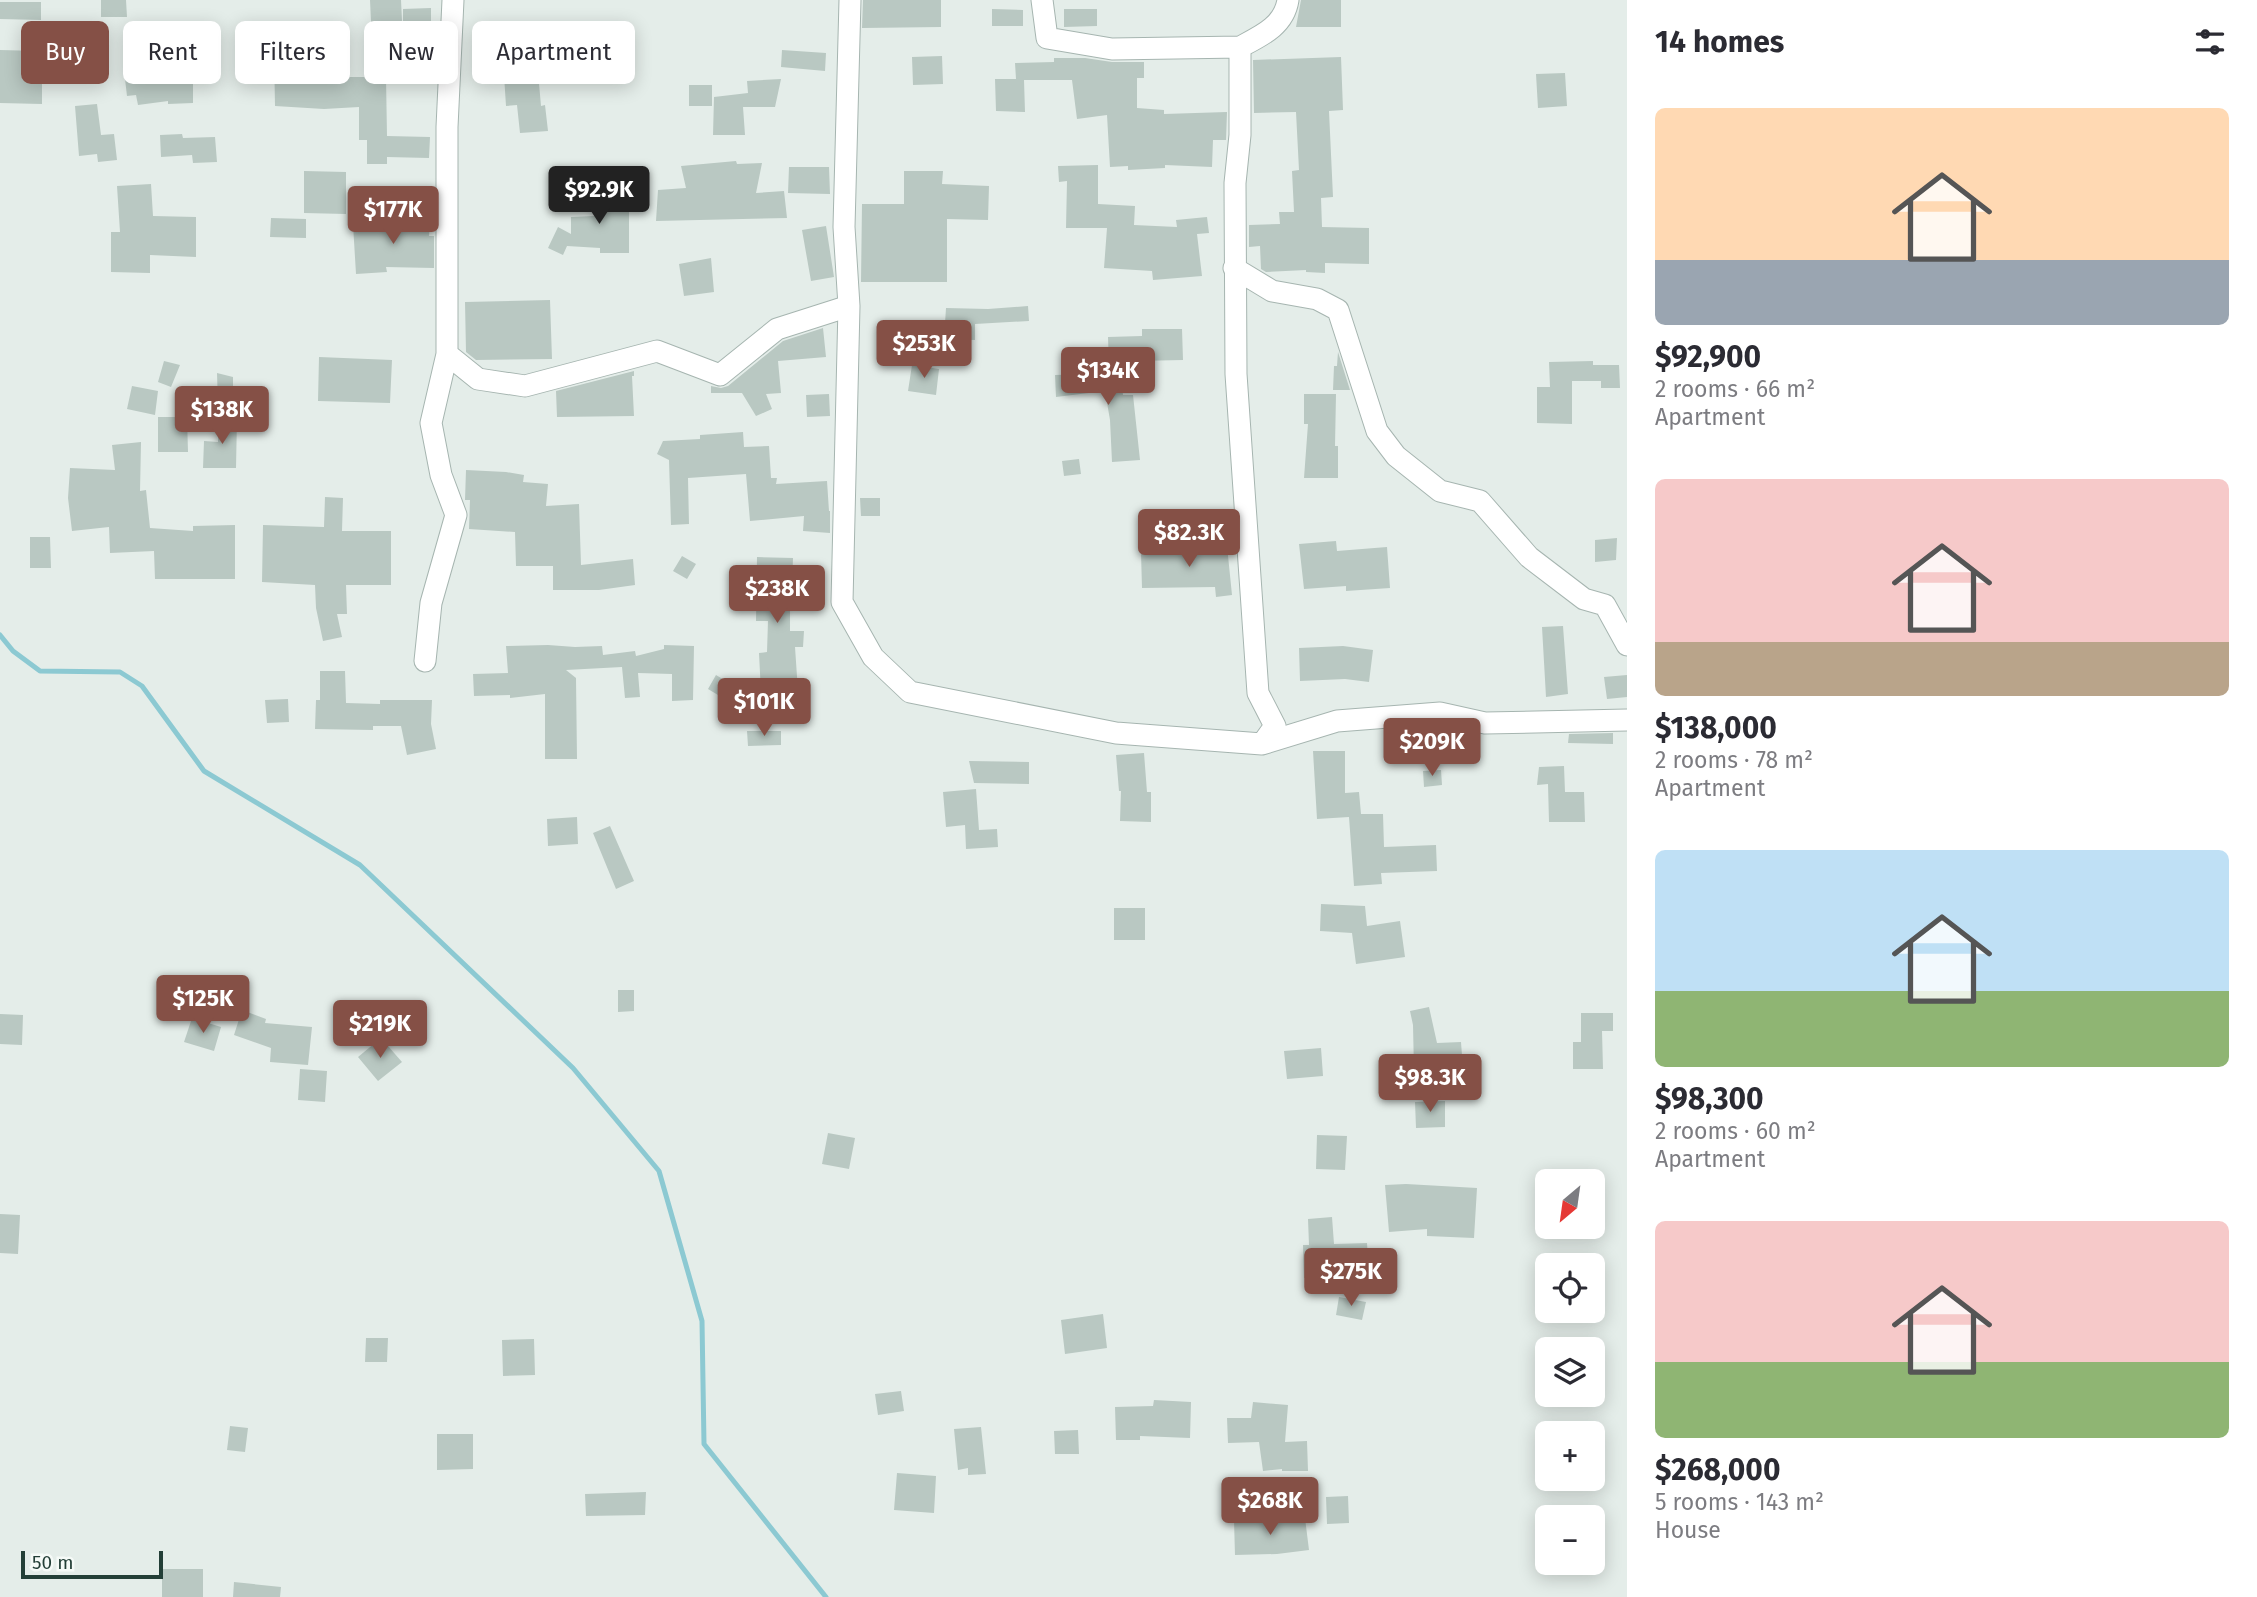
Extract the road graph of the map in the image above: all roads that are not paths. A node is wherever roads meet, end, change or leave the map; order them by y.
1 (453, 0) edge
2 (850, 0) edge
3 (1042, 0) edge
4 (1288, 0) edge
5 (1240, 47) junction
6 (1234, 268) junction
7 (849, 306) junction
8 (447, 354) junction
9 (1627, 645) edge
10 (425, 662) dead end
11 (1627, 720) edge
12 (1262, 744) junction

1 - 8 street
2 - 7 street
3 - 5 street
4 - 5 street
5 - 6 street
6 - 9 street
6 - 12 street
7 - 8 street
7 - 12 street
8 - 10 street
11 - 12 street

